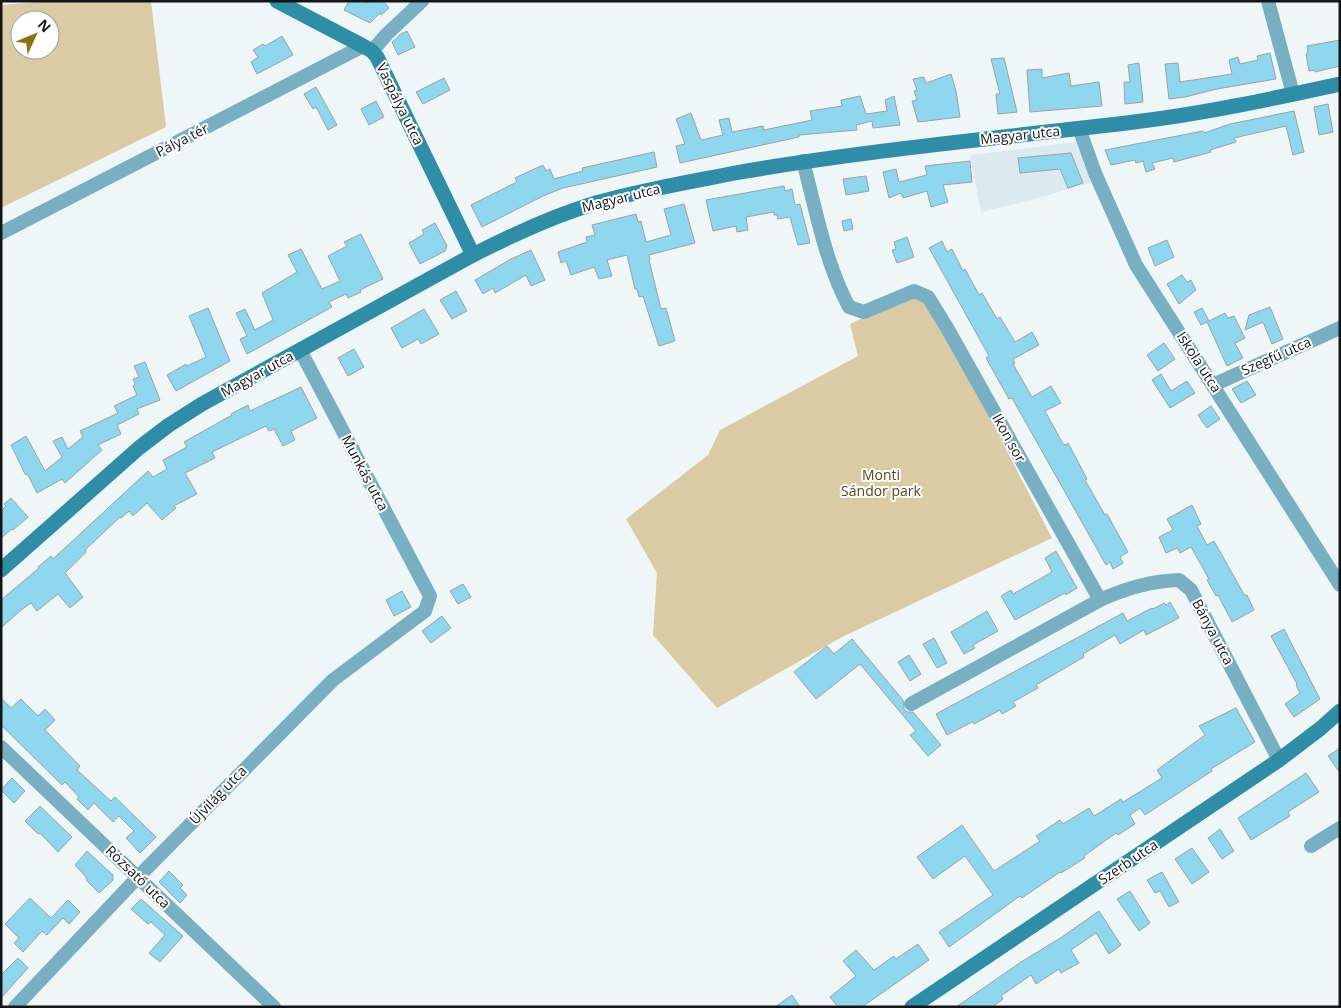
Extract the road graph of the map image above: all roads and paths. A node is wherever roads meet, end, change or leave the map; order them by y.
1 (277, 1) edge
2 (422, 1) edge
3 (1268, 1) edge
4 (367, 49) junction
5 (1340, 84) edge
6 (1293, 94) junction
7 (1079, 128) junction
8 (803, 161) junction
9 (1, 233) edge
10 (473, 256) junction
11 (1340, 328) edge
12 (300, 350) junction
13 (1213, 385) junction
14 (1, 570) edge
15 (1340, 585) edge
16 (430, 596) joint
17 (1100, 600) junction
18 (911, 704) dead end
19 (1340, 711) edge
20 (1, 747) edge
21 (1279, 760) junction
22 (1340, 828) edge
23 (1311, 846) dead end
24 (138, 877) junction
25 (15, 1007) edge
26 (274, 1007) edge
27 (912, 1007) edge

1 - 4 street
2 - 4 street
3 - 6 street
4 - 9 street, Pálya tér
4 - 10 street, Vaspálya utca
5 - 6 street, Magyar utca
6 - 7 street, Magyar utca
7 - 8 street, Magyar utca
7 - 13 street, Iskola utca
8 - 10 street, Magyar utca
8 - 17 street, Ikon sor
10 - 12 street, Magyar utca
11 - 13 street, Szegfű utca
12 - 14 street, Magyar utca
12 - 16 street, Munkás utca
13 - 15 street, Iskola utca
16 - 24 street, Újvilág utca
17 - 18 street
17 - 21 street, Bánya utca
19 - 21 street, Szerb utca
20 - 24 street, Rózsatő utca
21 - 27 street, Szerb utca
22 - 23 street
24 - 25 street, Újvilág utca
24 - 26 street, Rózsatő utca

